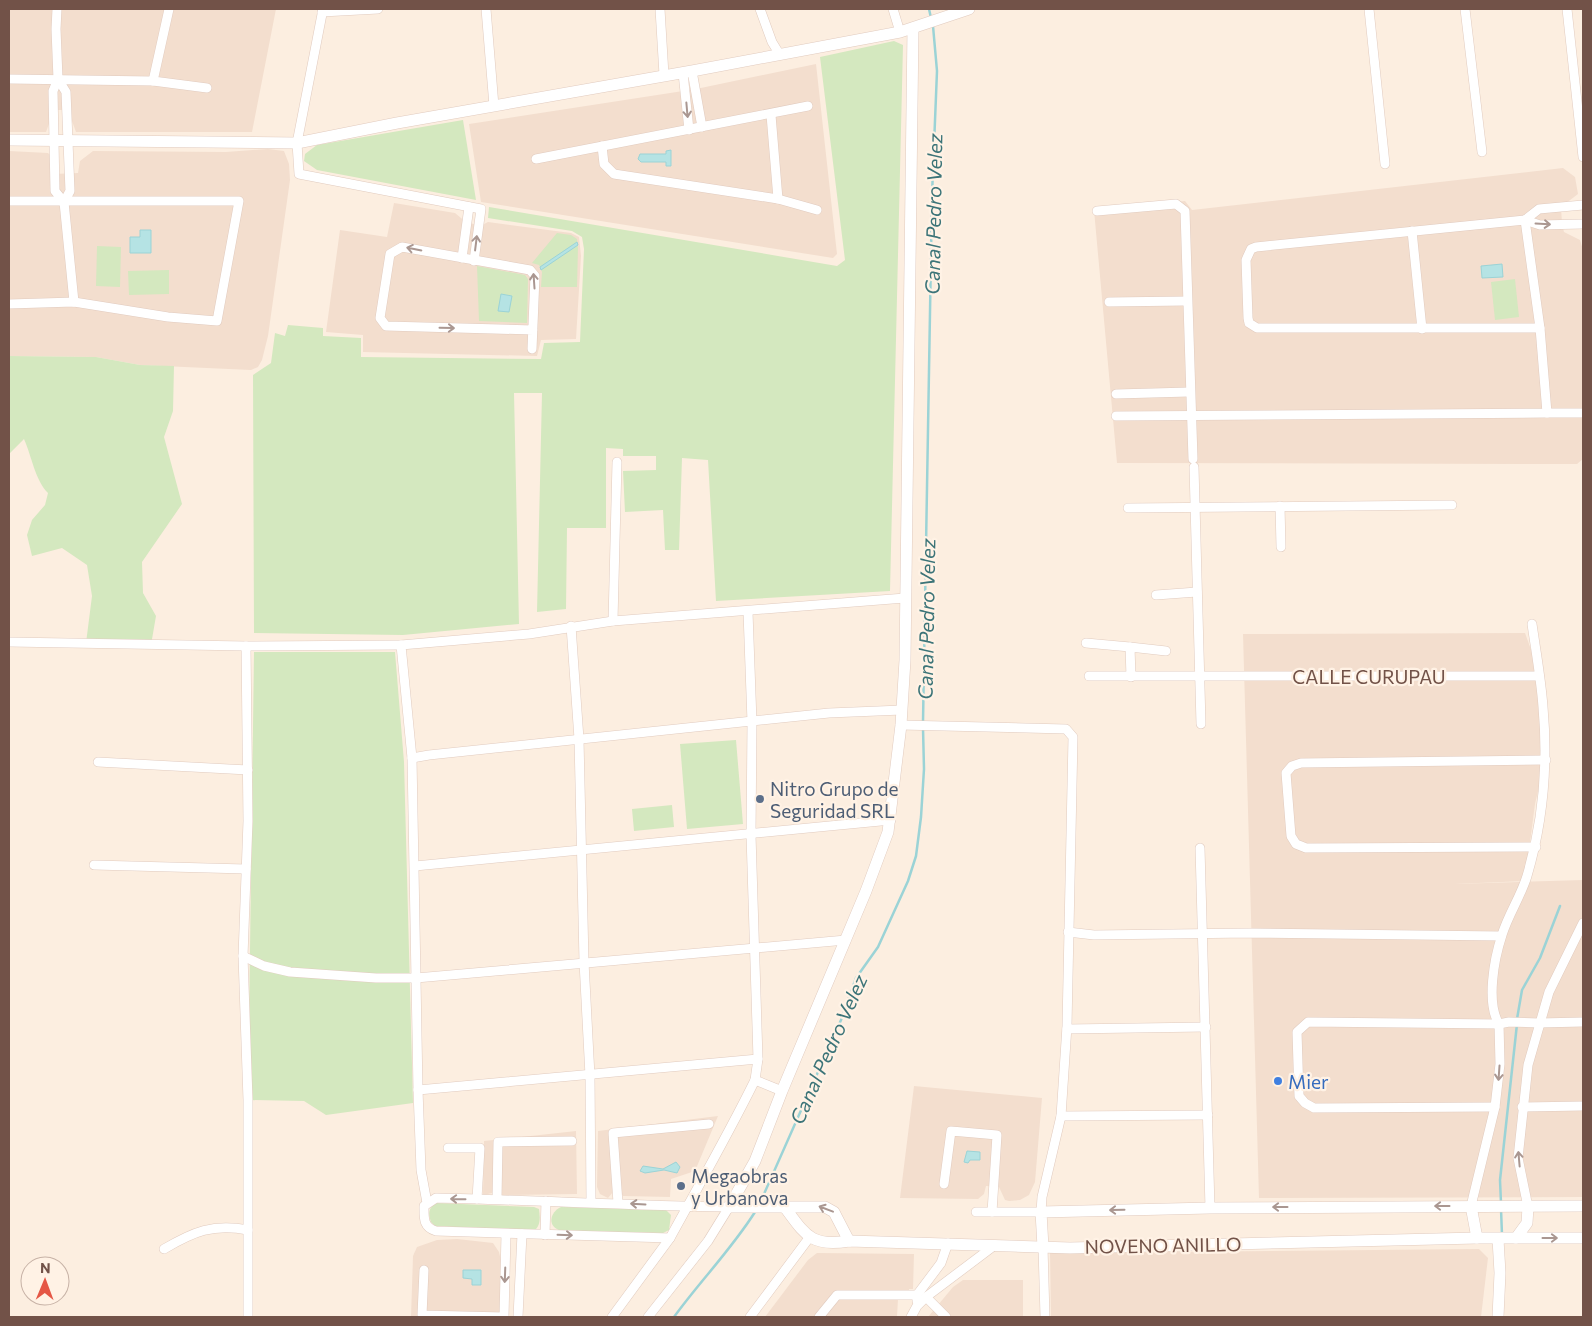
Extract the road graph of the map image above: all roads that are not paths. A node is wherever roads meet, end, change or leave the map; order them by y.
1 (57, 9) edge
2 (169, 9) edge
3 (378, 9) edge
4 (486, 9) edge
5 (660, 9) edge
6 (760, 9) edge
7 (893, 9) edge
8 (969, 9) edge
9 (1369, 9) edge
10 (1465, 9) edge
11 (1567, 9) edge
12 (322, 10) edge
13 (913, 28) junction
14 (900, 32) junction
15 (780, 55) junction
16 (688, 72) junction
17 (664, 75) junction
18 (58, 79) junction
19 (9, 80) edge
20 (153, 81) junction
21 (207, 88) dead end
22 (494, 106) junction
23 (808, 106) dead end
24 (771, 115) junction
25 (702, 127) junction
26 (689, 130) junction
27 (9, 140) edge
28 (68, 140) junction
29 (52, 141) junction
30 (297, 143) junction
31 (602, 146) junction
32 (1482, 152) dead end
33 (1583, 157) edge
34 (536, 159) dead end
35 (1385, 164) dead end
36 (778, 199) junction
37 (9, 201) edge
38 (64, 202) junction
39 (1583, 205) edge
40 (469, 207) junction
41 (816, 210) dead end
42 (1097, 211) dead end
43 (1525, 220) junction
44 (1583, 224) edge
45 (1412, 232) junction
46 (462, 258) junction
47 (474, 261) junction
48 (1186, 300) junction
49 (74, 302) junction
50 (1110, 302) dead end
51 (9, 304) edge
52 (1540, 328) junction
53 (1422, 329) junction
54 (533, 330) junction
55 (532, 348) dead end
56 (1189, 392) junction
57 (1116, 394) dead end
58 (1547, 413) junction
59 (1583, 413) edge
60 (1116, 416) dead end
61 (1191, 416) junction
62 (617, 462) dead end
63 (1452, 505) dead end
64 (1280, 506) junction
65 (1194, 507) junction
66 (1128, 508) dead end
67 (1281, 547) dead end
68 (1197, 592) junction
69 (1156, 595) dead end
70 (905, 598) junction
71 (748, 612) junction
72 (613, 621) junction
73 (1532, 624) dead end
74 (570, 626) junction
75 (9, 642) edge
76 (1086, 643) dead end
77 (401, 645) junction
78 (246, 646) junction
79 (1130, 647) junction
80 (1166, 651) dead end
81 (1089, 676) dead end
82 (1539, 676) junction
83 (1131, 677) junction
84 (1200, 677) junction
85 (902, 710) junction
86 (752, 722) junction
87 (1201, 724) dead end
88 (906, 725) junction
89 (579, 739) junction
90 (412, 758) junction
91 (1546, 760) junction
92 (98, 762) dead end
93 (248, 770) junction
94 (891, 820) junction
95 (751, 835) junction
96 (1536, 846) junction
97 (1200, 848) dead end
98 (583, 850) junction
99 (94, 865) dead end
100 (414, 866) junction
101 (246, 868) junction
102 (1583, 922) edge
103 (1068, 932) junction
104 (1202, 934) junction
105 (1501, 936) junction
106 (1581, 936) edge
107 (846, 940) junction
108 (754, 948) junction
109 (243, 956) junction
110 (584, 962) junction
111 (416, 978) junction
112 (1583, 1022) edge
113 (1499, 1024) junction
114 (1539, 1024) junction
115 (1206, 1027) junction
116 (1067, 1029) junction
117 (758, 1059) junction
118 (590, 1076) junction
119 (755, 1080) junction
120 (418, 1090) junction
121 (782, 1091) junction
122 (1583, 1106) edge
123 (1495, 1107) junction
124 (1522, 1107) junction
125 (1208, 1115) junction
126 (1061, 1116) junction
127 (709, 1124) dead end
128 (572, 1141) dead end
129 (448, 1148) dead end
130 (944, 1184) dead end
131 (478, 1199) junction
132 (497, 1199) junction
133 (546, 1201) junction
134 (591, 1202) junction
135 (427, 1203) junction
136 (618, 1203) junction
137 (687, 1206) junction
138 (1471, 1206) junction
139 (1583, 1206) edge
140 (729, 1207) junction
141 (1528, 1207) junction
142 (1210, 1208) junction
143 (786, 1209) junction
144 (976, 1212) dead end
145 (992, 1212) junction
146 (1042, 1212) junction
147 (248, 1230) junction
148 (506, 1234) junction
149 (522, 1234) junction
150 (545, 1234) junction
151 (670, 1238) junction
152 (809, 1238) junction
153 (1477, 1238) junction
154 (1516, 1238) junction
155 (1583, 1238) edge
156 (1498, 1239) junction
157 (849, 1241) junction
158 (948, 1243) junction
159 (995, 1245) junction
160 (1043, 1247) junction
161 (164, 1249) dead end
162 (424, 1270) dead end
163 (922, 1296) junction
164 (248, 1317) edge
165 (504, 1317) edge
166 (518, 1317) edge
167 (612, 1317) edge
168 (648, 1317) edge
169 (750, 1317) edge
170 (819, 1317) edge
171 (911, 1317) edge
172 (946, 1317) edge
173 (1045, 1317) edge
174 (1498, 1317) edge

1 - 18 street
2 - 20 street
3 - 12 street
4 - 22 street
5 - 17 street
6 - 15 street
7 - 14 street
8 - 13 street
9 - 35 street
10 - 32 street
11 - 33 street
12 - 30 street
13 - 14 street
13 - 70 street
14 - 15 street
15 - 16 street
16 - 17 street
16 - 25 street
16 -> 26 street
17 - 22 street
18 - 19 street
18 - 20 street
18 - 28 street
18 - 29 street
20 - 21 street
22 - 30 street
23 - 24 street
24 - 25 street
24 - 36 street
25 - 26 street
26 - 31 street
27 - 29 street
28 - 29 street
28 - 30 street
28 - 38 street
29 - 38 street
30 - 40 street
31 - 34 street
31 - 36 street
36 - 41 street
37 - 38 street
38 - 49 street
38 - 49 street
39 - 43 street
40 - 46 street
47 -> 40 street
42 - 48 street
43 -> 44 street
43 - 45 street
43 - 52 street
45 - 53 street
45 - 53 street
46 - 47 street
46 -> 54 street
54 -> 47 street
48 - 50 street
48 - 56 street
49 - 51 street
52 - 53 street
52 - 58 street
54 - 55 street
56 - 57 street
56 - 61 street
58 - 59 street
58 - 61 street
60 - 61 street
61 - 65 street
62 - 72 street
63 - 64 street
64 - 65 street
64 - 67 street
65 - 66 street
65 - 68 street
68 - 69 street
68 - 84 street
70 - 71 street
70 - 85 street
71 - 72 street
71 - 86 street
72 - 74 street
73 - 82 street
74 - 77 street
74 - 89 street
75 - 78 street
76 - 79 street
77 - 78 street
77 - 90 street
78 - 93 street
79 - 80 street
79 - 83 street
81 - 83 street, CALLE CURUPAU
82 - 84 street, CALLE CURUPAU
82 - 91 street
83 - 84 street, CALLE CURUPAU
84 - 87 street
85 - 86 street
85 - 88 street
86 - 89 street
86 - 95 street
88 - 94 street
88 - 103 street
89 - 90 street
89 - 98 street
90 - 100 street
91 - 96 street
91 - 96 street
92 - 93 street
93 - 101 street
94 - 95 street
94 - 107 street
95 - 98 street
95 - 108 street
96 - 105 street
97 - 104 street
98 - 100 street
98 - 110 street
99 - 101 street
100 - 111 street
101 - 109 street
102 - 106 street
103 - 104 street
103 - 116 street
104 - 105 street
104 - 115 street
105 - 113 street
106 - 114 street
107 - 108 street
107 - 121 street
108 - 110 street
108 - 117 street
109 - 111 street
109 - 147 street
110 - 111 street
110 - 118 street
111 - 120 street
112 - 114 street
113 - 114 street
113 -> 123 street
113 - 123 street
114 - 124 street
115 - 116 street
115 - 125 street
116 - 126 street
117 - 118 street
117 - 119 street
118 - 120 street
118 - 134 street
119 - 121 street
119 - 137 street
120 - 135 street
121 - 140 street
122 - 124 street
123 - 138 street
141 -> 124 street
125 - 126 street
125 - 142 street
126 - 146 street
127 - 136 street
128 - 132 street
129 - 131 street
130 - 145 street
131 - 132 street
131 -> 135 street
132 - 133 street
133 - 134 street
133 - 150 street
134 - 136 street
135 - 148 street
137 -> 136 street
137 - 140 street
137 - 151 street
138 - 141 street, NOVENO ANILLO
138 -> 142 street, NOVENO ANILLO
138 - 153 street
139 - 141 street, NOVENO ANILLO
140 - 143 street
140 - 168 street
141 - 154 street
142 -> 146 street, NOVENO ANILLO
143 - 152 street
157 -> 143 street
144 - 145 street
145 - 146 street
146 - 160 street
147 - 161 street
147 - 164 street
148 - 149 street
148 -> 165 street
149 - 150 street
149 - 166 street
150 -> 151 street
151 - 167 street
152 - 157 street, NOVENO ANILLO
152 - 169 street
153 - 156 street, NOVENO ANILLO
153 - 160 street, NOVENO ANILLO
154 -> 155 street
154 - 156 street, NOVENO ANILLO
156 - 174 street
157 - 158 street, NOVENO ANILLO
158 - 159 street, NOVENO ANILLO
158 - 163 street
159 - 160 street, NOVENO ANILLO
159 - 163 street
160 - 173 street
162 - 165 street
163 - 170 street
163 - 171 street
163 - 172 street

